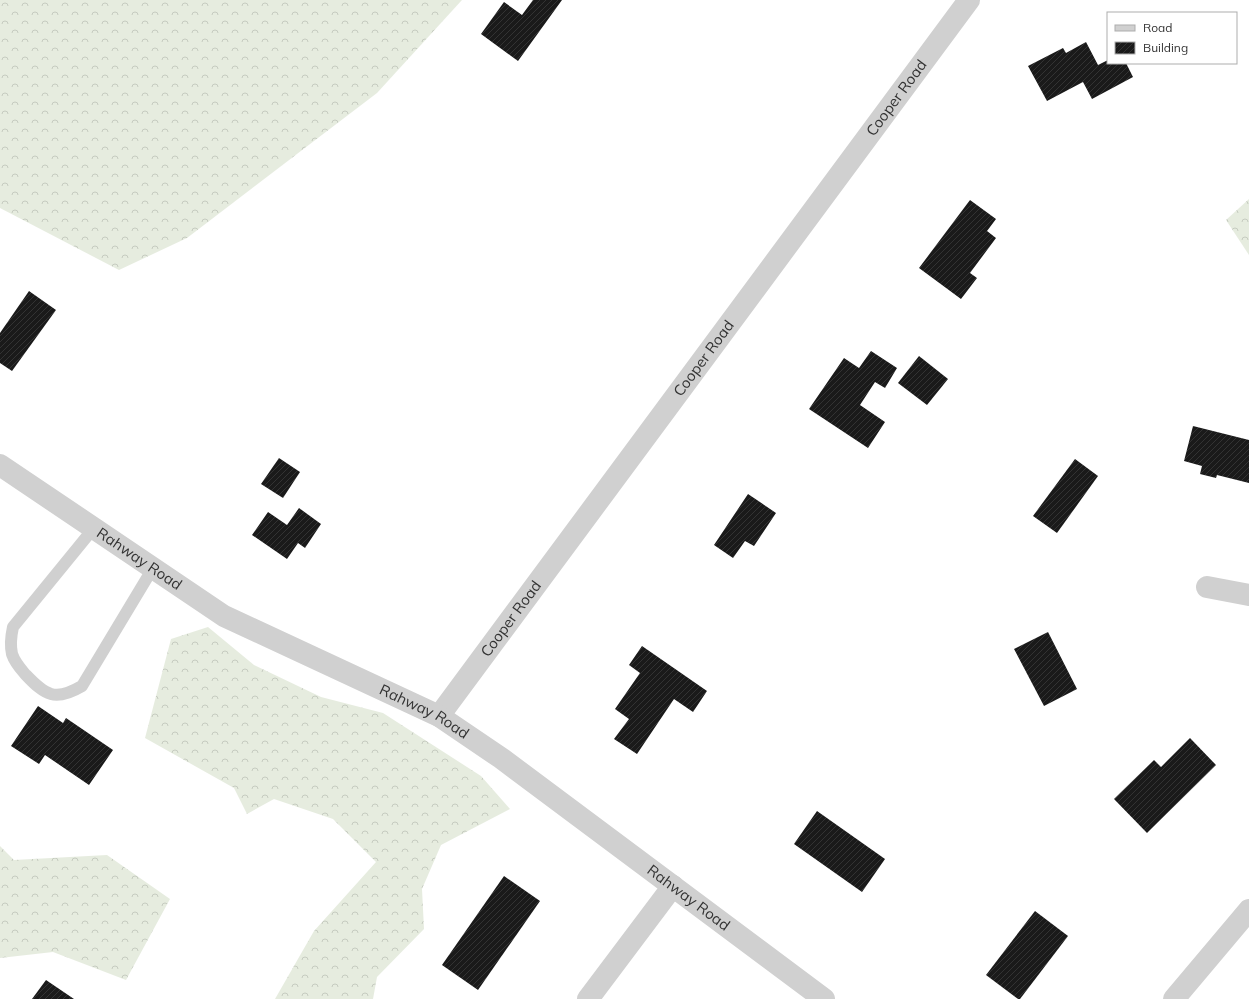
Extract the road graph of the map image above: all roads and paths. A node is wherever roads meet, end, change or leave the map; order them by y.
1 (969, 0) edge
2 (0, 465) edge
3 (93, 529) junction
4 (153, 568) junction
5 (1207, 587) dead end
6 (1249, 595) edge
7 (439, 716) junction
8 (673, 886) junction
9 (1249, 910) edge
10 (588, 999) edge
11 (824, 999) edge
12 (1174, 999) edge

1 - 7 street, Cooper Road
2 - 3 street, Rahway Road
3 - 4 street, Rahway Road
3 - 4 lane
4 - 7 street, Rahway Road
5 - 6 street
7 - 8 street, Rahway Road
8 - 10 street
8 - 11 street, Rahway Road
9 - 12 street

